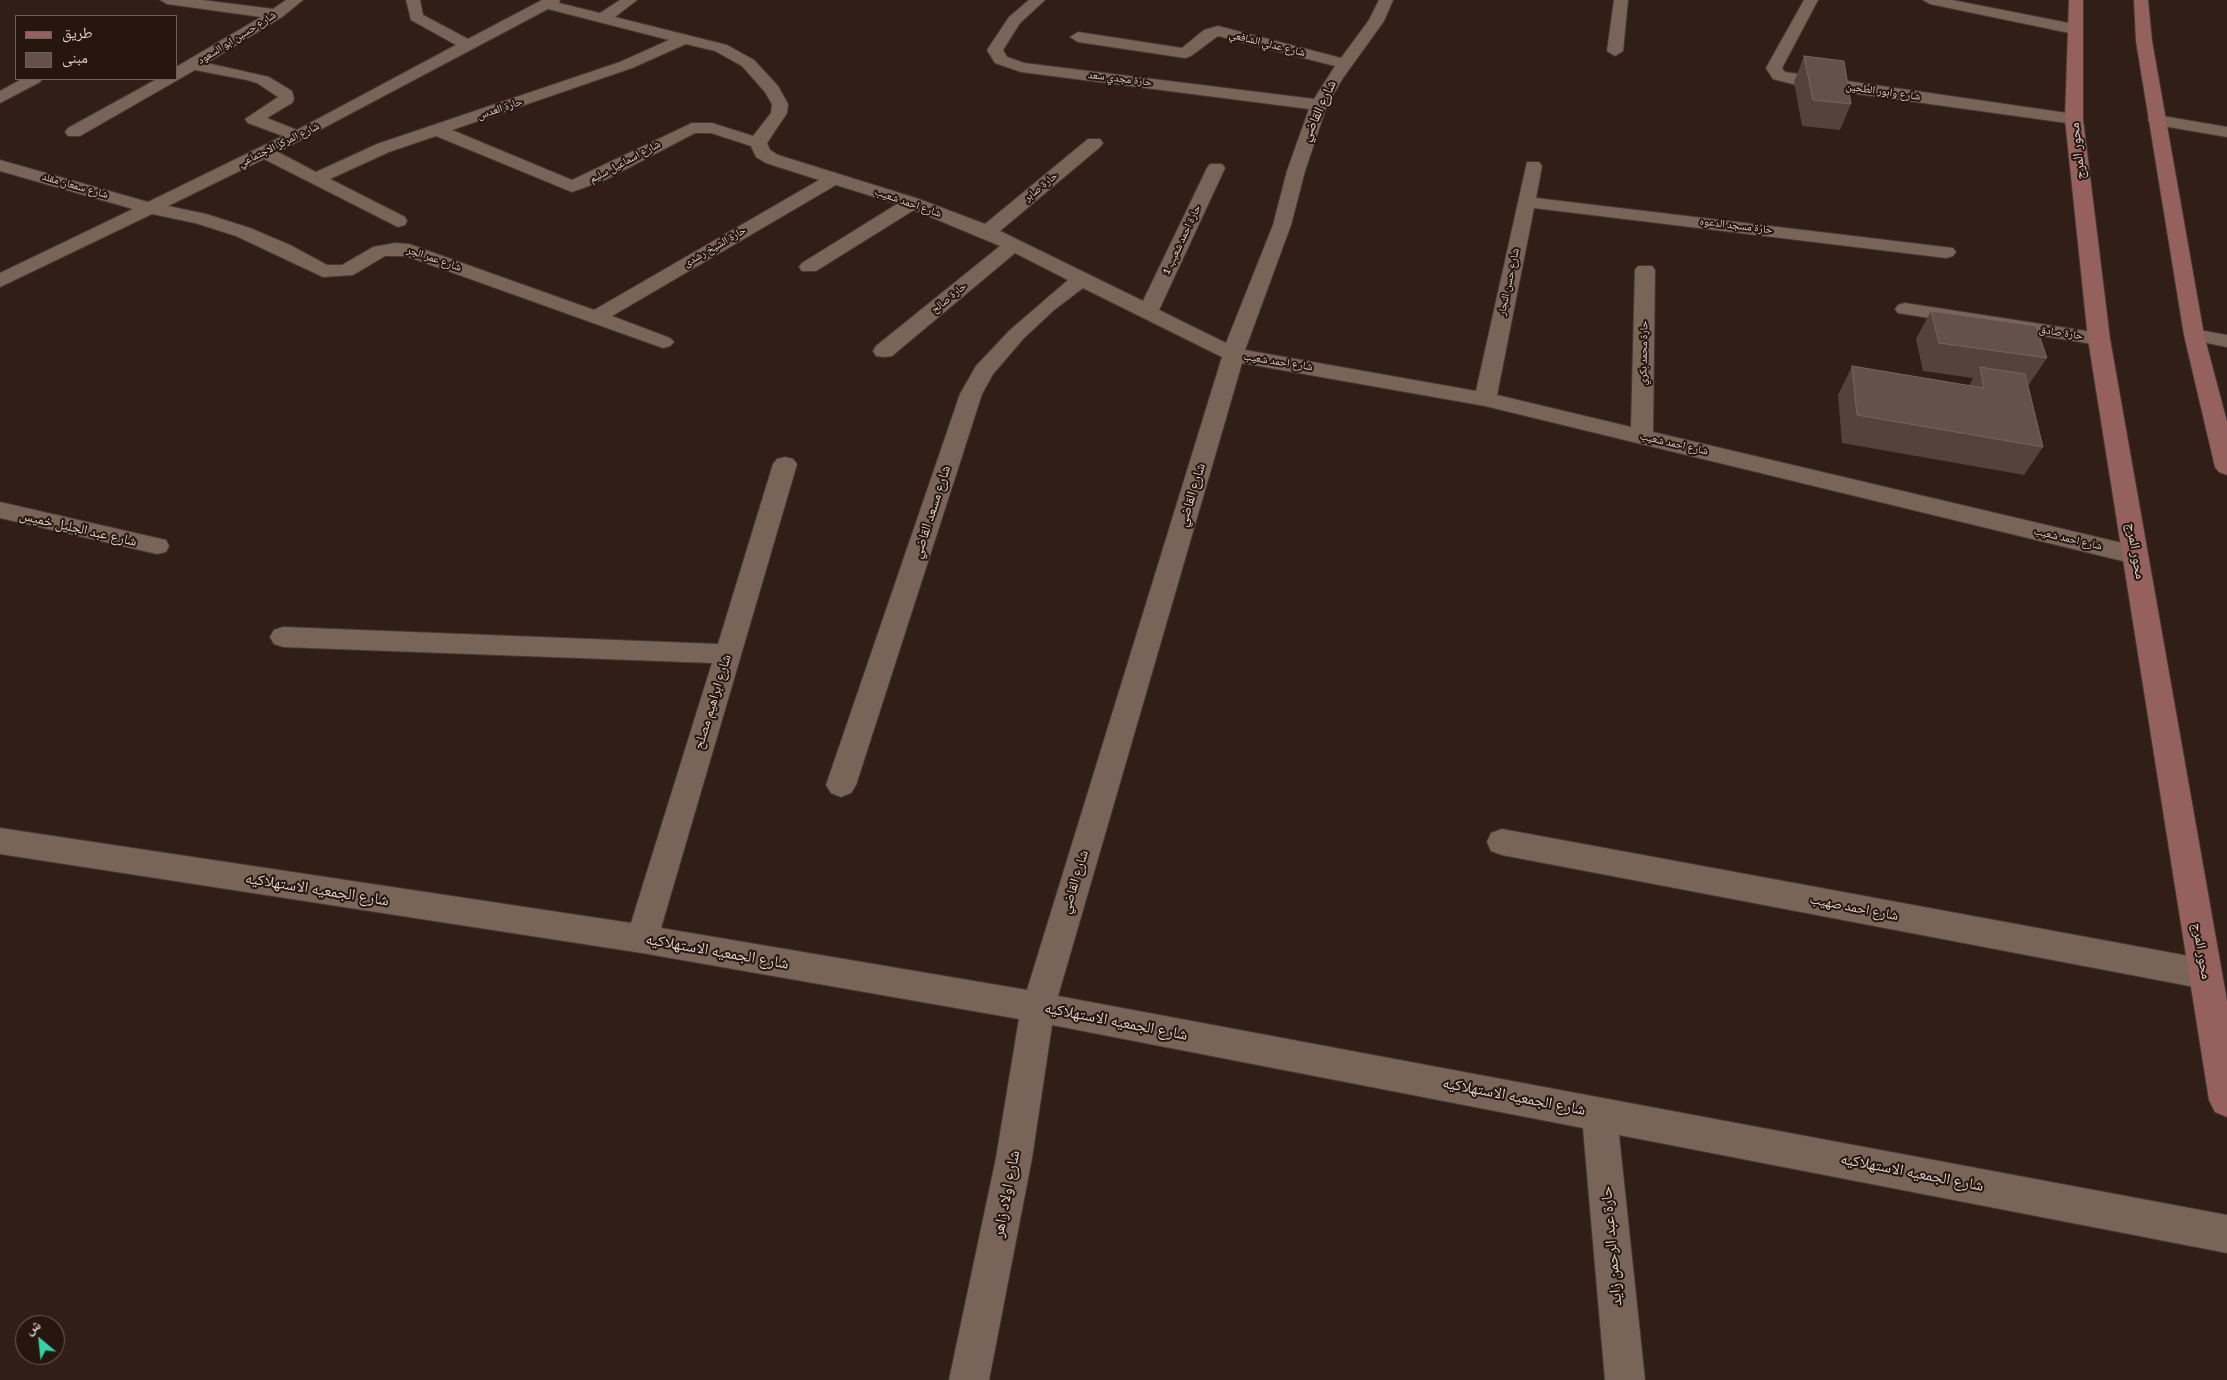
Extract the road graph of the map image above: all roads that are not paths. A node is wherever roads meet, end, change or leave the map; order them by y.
1 (296, 0) edge
2 (413, 0) edge
3 (630, 0) edge
4 (1038, 0) edge
5 (1386, 0) edge
6 (1620, 0) edge
7 (1811, 0) edge
8 (1930, 0) edge
9 (2076, 0) edge
10 (2141, 0) edge
11 (550, 2) edge
12 (168, 5) edge
13 (276, 14) junction
14 (603, 18) junction
15 (2074, 29) junction
16 (1078, 38) dead end
17 (684, 39) junction
18 (469, 46) junction
19 (1615, 51) dead end
20 (1345, 64) junction
21 (194, 65) junction
22 (178, 73) edge
23 (32, 80) edge
24 (166, 80) edge
25 (0, 98) edge
26 (1319, 105) junction
27 (2074, 119) junction
28 (2157, 120) junction
29 (439, 131) junction
30 (74, 132) dead end
31 (2227, 132) edge
32 (298, 136) junction
33 (758, 143) junction
34 (1094, 143) dead end
35 (264, 152) junction
36 (0, 165) edge
37 (1533, 166) dead end
38 (1216, 168) dead end
39 (315, 178) junction
40 (835, 178) junction
41 (1526, 202) junction
42 (912, 203) junction
43 (150, 208) junction
44 (398, 221) dead end
45 (987, 232) junction
46 (1013, 245) junction
47 (1946, 252) dead end
48 (809, 266) dead end
49 (1645, 270) dead end
50 (1083, 278) junction
51 (0, 281) edge
52 (1905, 309) dead end
53 (1148, 312) junction
54 (596, 317) junction
55 (2194, 335) junction
56 (2099, 339) junction
57 (2227, 341) edge
58 (663, 342) dead end
59 (884, 351) dead end
60 (1235, 356) junction
61 (1485, 399) junction
62 (1642, 437) junction
63 (785, 464) dead end
64 (2227, 467) edge
65 (0, 510) edge
66 (157, 546) dead end
67 (2135, 555) junction
68 (283, 637) dead end
69 (727, 654) junction
70 (842, 785) dead end
71 (0, 841) edge
72 (1502, 842) dead end
73 (642, 939) junction
74 (2205, 974) junction
75 (1038, 1007) junction
76 (2227, 1100) edge
77 (1599, 1113) junction
78 (2227, 1234) edge
79 (969, 1380) edge
80 (1625, 1380) edge

1 - 13 street, شارع حسين ابو السعود
2 - 18 street
3 - 14 street
4 - 26 street, حارة مجدي سعد
5 - 20 street, شارع القاضي
6 - 19 street
7 - 27 street, شارع وابور الطحين
8 - 15 street
9 - 15 main road, محور المرج
10 - 28 main road
11 - 14 street
11 - 18 street, شارع المركز الاجتماعي
12 - 13 street
13 - 21 street, شارع حسين ابو السعود
14 - 17 street
15 - 27 main road, محور المرج
16 - 20 street, شارع عدلي الشافعي
17 - 29 street, حارة العدس
17 - 33 street
18 - 32 street, شارع المركز الاجتماعي
20 - 26 street, شارع القاضي
21 - 22 street, شارع حسين ابو السعود
21 - 32 street
23 - 25 street
24 - 30 street
26 - 60 street, شارع القاضي
27 - 56 main road, محور المرج
28 - 31 street
28 - 55 main road
29 - 33 street, شارع اسماعيل سليم
29 - 39 street, حارة العدس
32 - 35 street, شارع المركز الاجتماعي
33 - 40 street, شارع احمد شعيب
34 - 45 street, حارة صابر
35 - 39 street
35 - 43 street, شارع المركز الاجتماعي
36 - 43 street, شارع سمعان مقلد
37 - 41 street, شارع حسن النجار
38 - 53 street, حارة احمد شعيب 1
39 - 44 street
40 - 42 street, شارع احمد شعيب
40 - 54 street, حارة الشيخ رشدى
41 - 47 street, حارة مسجد الدعوه
41 - 61 street, شارع حسن النجار
42 - 45 street, شارع احمد شعيب
42 - 48 street
43 - 51 street, شارع المركز الاجتماعي
43 - 54 street, شارع عمر الجر
45 - 46 street, شارع احمد شعيب
46 - 50 street, شارع احمد شعيب
46 - 59 street, حارة صالح
49 - 62 street, حارة محمد بكري
50 - 53 street, شارع احمد شعيب
50 - 70 street, شارع مسعد القاضي
52 - 56 street, حارة صادق
53 - 60 street, شارع احمد شعيب
54 - 58 street, شارع عمر الجر
55 - 57 street
55 - 64 main road
56 - 67 main road, محور المرج
60 - 61 street, شارع احمد شعيب
60 - 75 street, شارع القاضي
61 - 62 street, شارع احمد شعيب
62 - 67 street, شارع احمد شعيب
63 - 69 street, شارع ابراهيم مصلح
65 - 66 street, شارع عبد الجليل خميس
67 - 74 main road, محور المرج
68 - 69 street
69 - 73 street, شارع ابراهيم مصلح
71 - 73 street, شارع الجمعيه الاستهلاكيه
72 - 74 street, شارع احمد صهيب
73 - 75 street, شارع الجمعيه الاستهلاكيه
74 - 76 main road, محور المرج
75 - 77 street, شارع الجمعيه الاستهلاكيه
75 - 79 street, شارع اولاد زاهر
77 - 78 street, شارع الجمعيه الاستهلاكيه
77 - 80 street, حارة عبد الرحمن زايد

